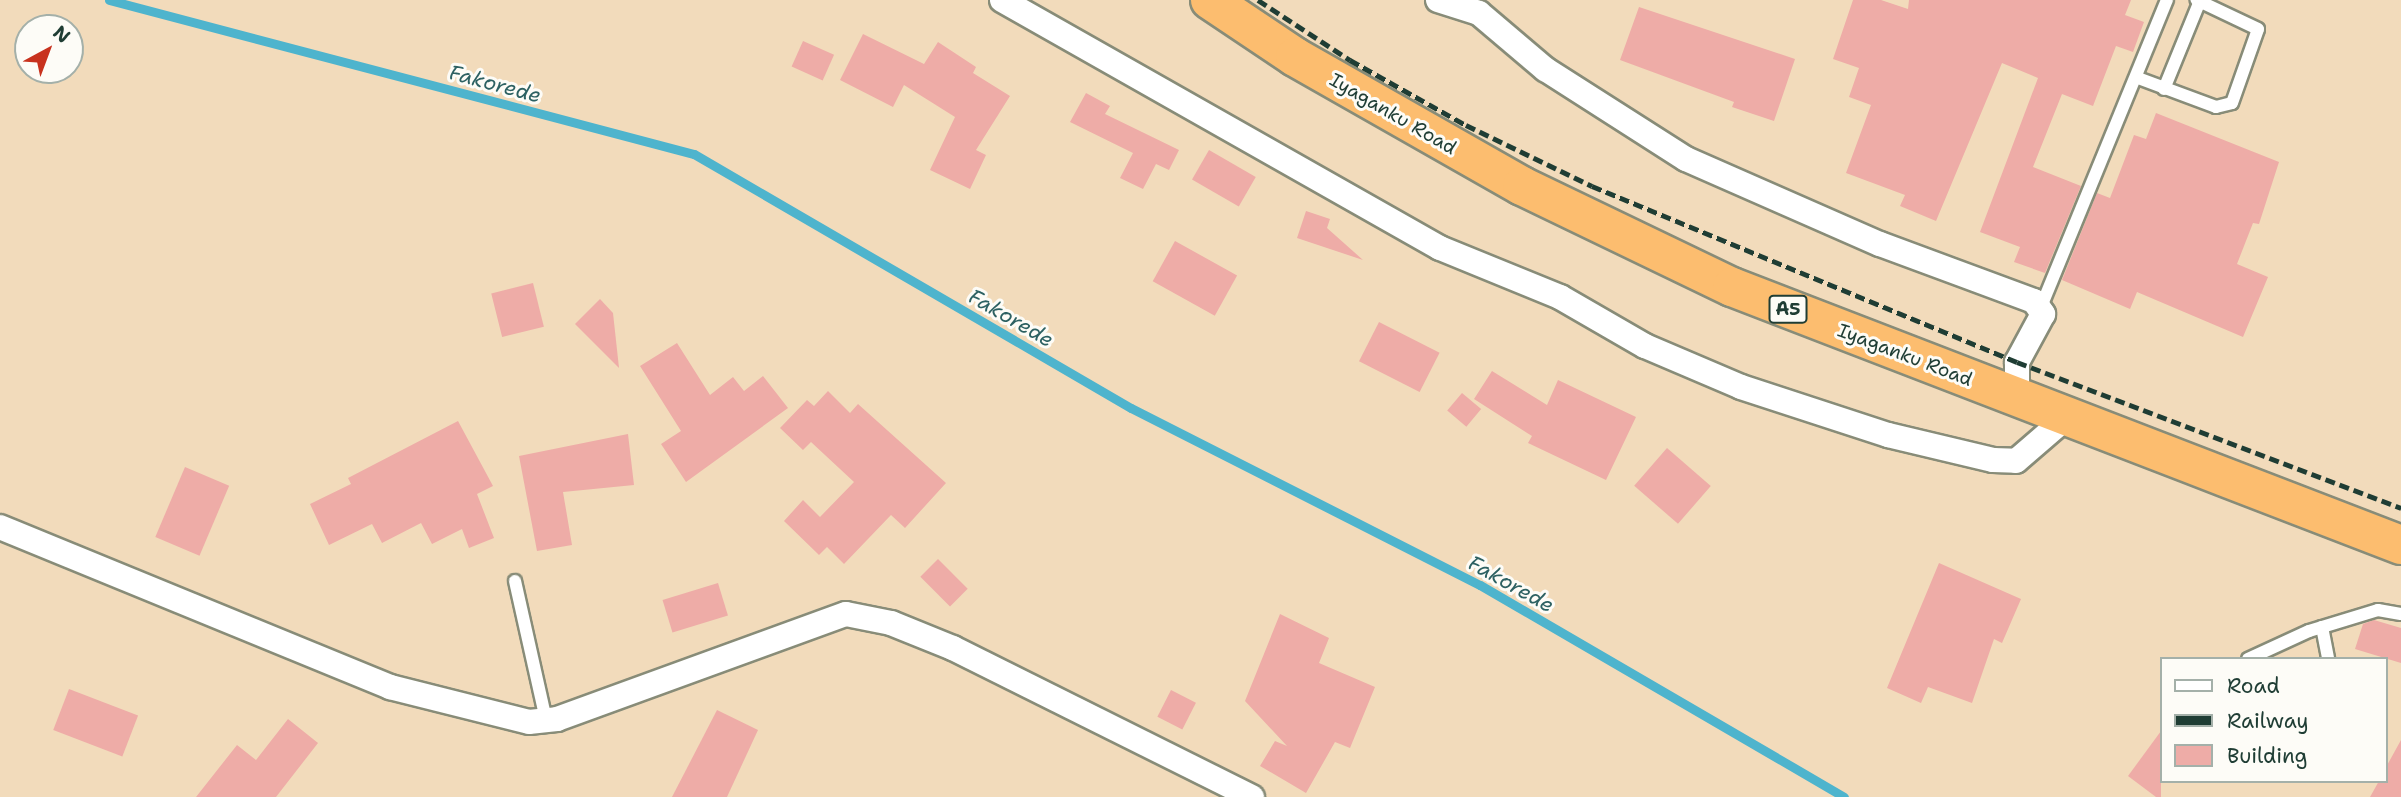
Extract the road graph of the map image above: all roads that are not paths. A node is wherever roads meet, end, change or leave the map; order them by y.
1 (1002, 0) edge
2 (1210, 0) edge
3 (1438, 0) edge
4 (2167, 0) edge
5 (2198, 0) edge
6 (1483, 6) edge
7 (2138, 78) junction
8 (2164, 89) junction
9 (2041, 307) junction
10 (2017, 397) junction
11 (2067, 417) junction
12 (0, 527) edge
13 (2401, 545) edge
14 (515, 580) dead end
15 (2401, 614) edge
16 (2322, 627) junction
17 (2253, 657) edge
18 (2328, 657) edge
19 (547, 720) junction
20 (1252, 797) edge

1 - 11 street
2 - 10 highway, Iyaganku Road / A5
3 - 6 street
4 - 7 lane
5 - 8 lane
5 - 8 lane
6 - 9 street
7 - 8 lane
7 - 9 lane
9 - 10 street
10 - 11 highway, Iyaganku Road / A5
11 - 13 highway, Iyaganku Road / A5
12 - 19 street
14 - 19 lane
15 - 16 lane
16 - 17 lane
16 - 18 lane
19 - 20 street

